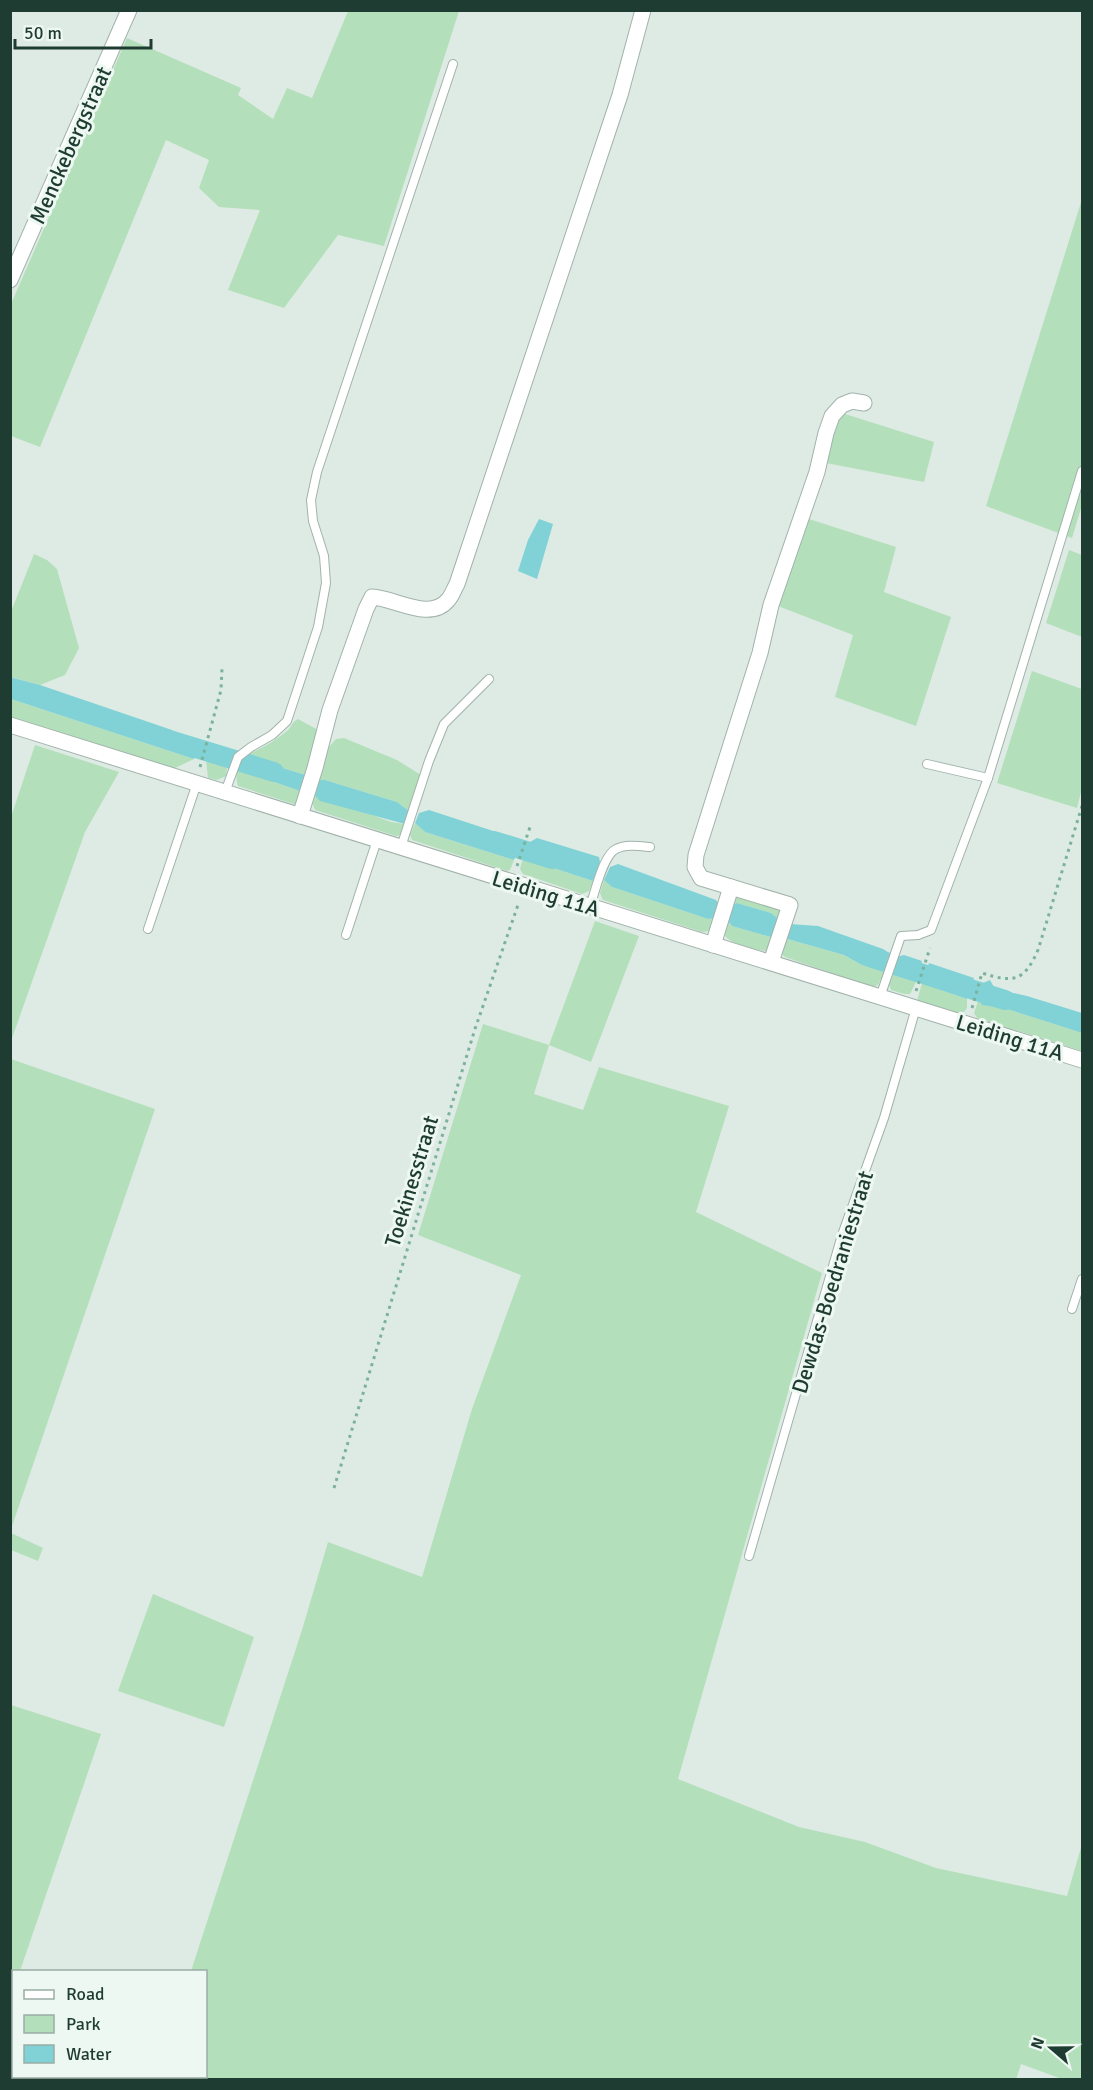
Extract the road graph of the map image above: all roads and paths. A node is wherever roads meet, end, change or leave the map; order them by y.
1 (129, 10) edge
2 (643, 10) edge
3 (453, 64) dead end
4 (10, 280) edge
5 (864, 403) dead end
6 (1083, 471) edge
7 (222, 669) dead end
8 (489, 679) dead end
9 (10, 725) edge
10 (927, 764) dead end
11 (988, 778) junction
12 (197, 783) junction
13 (225, 792) junction
14 (1083, 806) edge
15 (301, 812) junction
16 (530, 827) dead end
17 (377, 840) junction
18 (401, 847) junction
19 (650, 847) dead end
20 (518, 884) junction
21 (731, 887) junction
22 (590, 906) junction
23 (148, 929) dead end
24 (346, 935) dead end
25 (715, 940) junction
26 (930, 948) dead end
27 (773, 956) junction
28 (882, 991) junction
29 (913, 1007) junction
30 (967, 1024) junction
31 (1083, 1060) edge
32 (1083, 1279) edge
33 (1072, 1309) dead end
34 (334, 1488) dead end
35 (749, 1556) dead end

1 - 4 street, Menckebergstraat
2 - 15 street
3 - 13 lane
5 - 21 street
6 - 11 lane
7 - 12 path
8 - 18 lane
9 - 12 street, Leiding 11A
10 - 11 lane
11 - 28 lane
12 - 13 street, Leiding 11A
12 - 23 lane
13 - 15 street, Leiding 11A
14 - 30 path
15 - 17 street, Leiding 11A
16 - 20 path, Toekinesstraat
17 - 18 street, Leiding 11A
17 - 24 lane
18 - 20 street, Leiding 11A
19 - 22 lane
20 - 22 street, Leiding 11A
20 - 34 path, Toekinesstraat
21 - 25 street
21 - 27 street
22 - 25 street, Leiding 11A
25 - 27 street, Leiding 11A
26 - 29 path
27 - 28 street, Leiding 11A
28 - 29 street, Leiding 11A
29 - 30 street, Leiding 11A
29 - 35 lane, Dewdas-Boedraniestraat
30 - 31 street, Leiding 11A
32 - 33 lane

